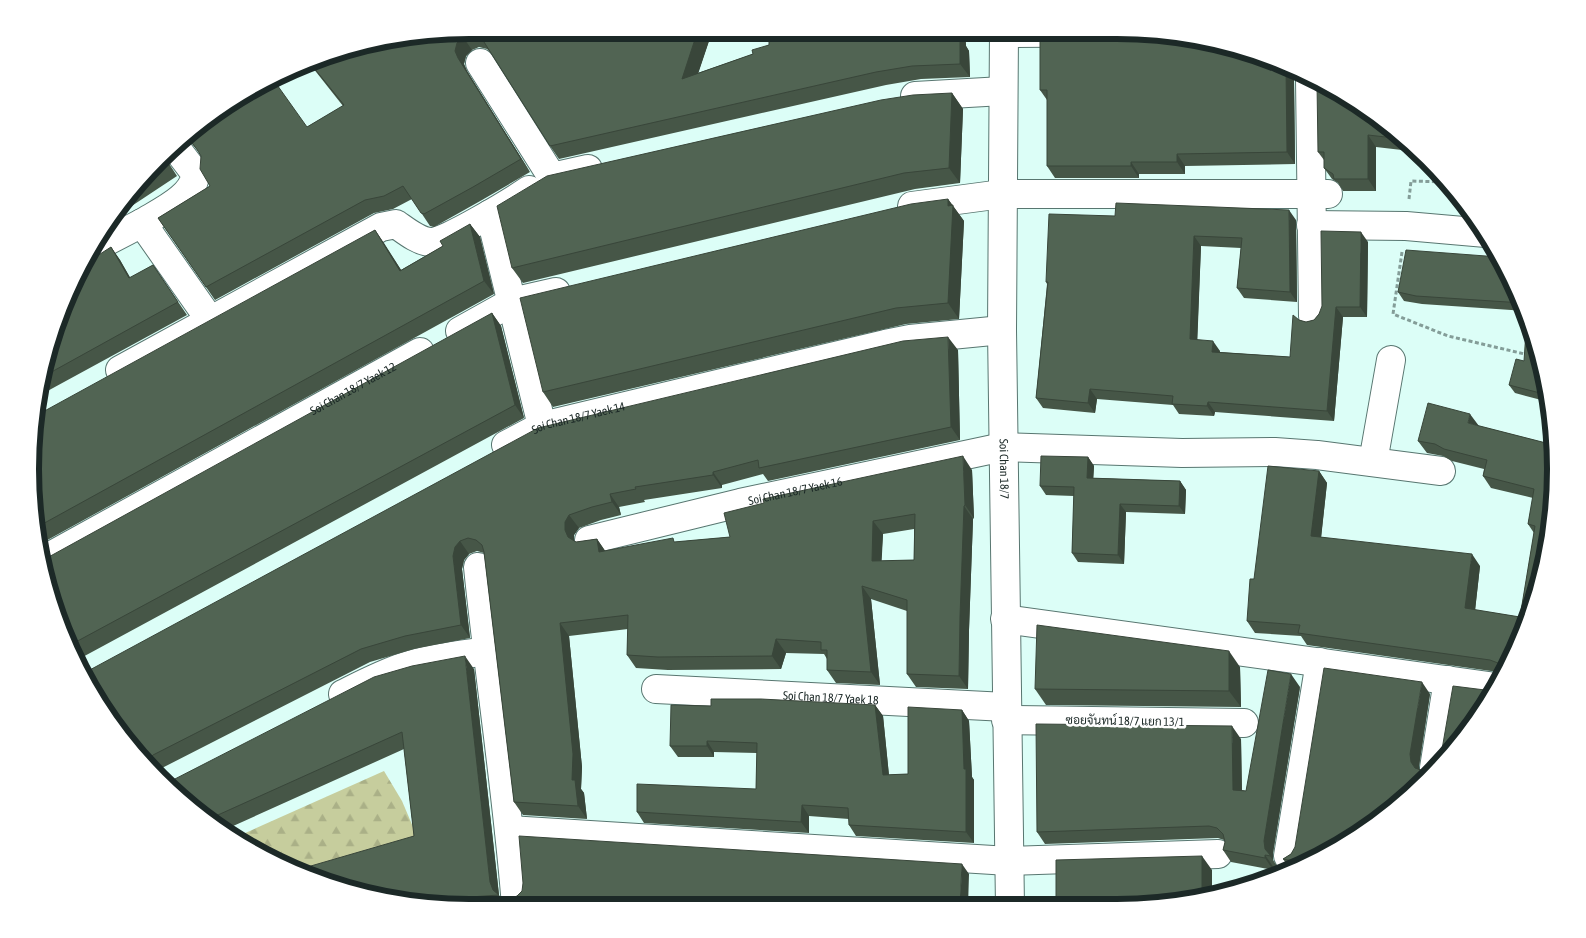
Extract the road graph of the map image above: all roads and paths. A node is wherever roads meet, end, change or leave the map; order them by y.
1 (1004, 39) edge
2 (480, 63) dead end
3 (1310, 85) edge
4 (1003, 91) junction
5 (889, 100) edge
6 (179, 152) edge
7 (610, 164) edge
8 (552, 177) junction
9 (1437, 182) edge
10 (1002, 194) junction
11 (1319, 194) junction
12 (886, 211) edge
13 (490, 214) junction
14 (142, 222) junction
15 (1311, 225) junction
16 (1406, 226) junction
17 (1476, 232) edge
18 (103, 243) edge
19 (580, 286) edge
20 (512, 302) junction
21 (1313, 316) dead end
22 (210, 320) junction
23 (1002, 330) junction
24 (1530, 355) edge
25 (1391, 360) dead end
26 (100, 381) edge
27 (542, 426) junction
28 (1003, 447) junction
29 (480, 459) edge
30 (1373, 462) junction
31 (1441, 471) dead end
32 (589, 540) edge
33 (48, 557) edge
34 (478, 567) dead end
35 (1005, 619) junction
36 (486, 651) junction
37 (1320, 662) junction
38 (1448, 680) junction
39 (1489, 686) edge
40 (656, 689) dead end
41 (325, 703) edge
42 (1006, 713) junction
43 (1244, 723) dead end
44 (1436, 758) edge
45 (509, 830) junction
46 (1218, 854) dead end
47 (1288, 856) edge
48 (1009, 861) junction
49 (515, 894) dead end
50 (1010, 899) edge

1 - 4 street, Soi Chan 18/7
2 - 8 street
3 - 11 street
4 - 5 street
4 - 10 street, Soi Chan 18/7
6 - 14 street
7 - 8 street
8 - 13 street
9 - 16 path
10 - 11 street
10 - 12 street
10 - 23 street, Soi Chan 18/7
11 - 15 street
13 - 20 street
13 - 22 street
14 - 18 street
14 - 22 street
15 - 16 street
15 - 21 street
16 - 17 street
16 - 24 path
19 - 20 street, Soi Chan 18/7 Yaek 12
20 - 27 street
20 - 33 street, Soi Chan 18/7 Yaek 12
22 - 26 street
23 - 27 street, Soi Chan 18/7 Yaek 14
23 - 28 street, Soi Chan 18/7
25 - 30 street
27 - 29 street, Soi Chan 18/7 Yaek 14
28 - 30 street, Soi Chan 18/7 Yaek 16
28 - 32 street, Soi Chan 18/7 Yaek 16
28 - 35 street, Soi Chan 18/7
30 - 31 street, Soi Chan 18/7 Yaek 16
34 - 36 street
35 - 37 street
35 - 42 street, Soi Chan 18/7
36 - 41 street
36 - 45 street
37 - 38 street
37 - 47 street
38 - 39 street
38 - 44 street
40 - 42 street, Soi Chan 18/7 Yaek 18
42 - 43 street, ซอยจันทน์ 18/7 แยก 13/1
42 - 48 street, Soi Chan 18/7
45 - 48 street
45 - 49 street
46 - 48 street
48 - 50 street, Soi Chan 18/7

